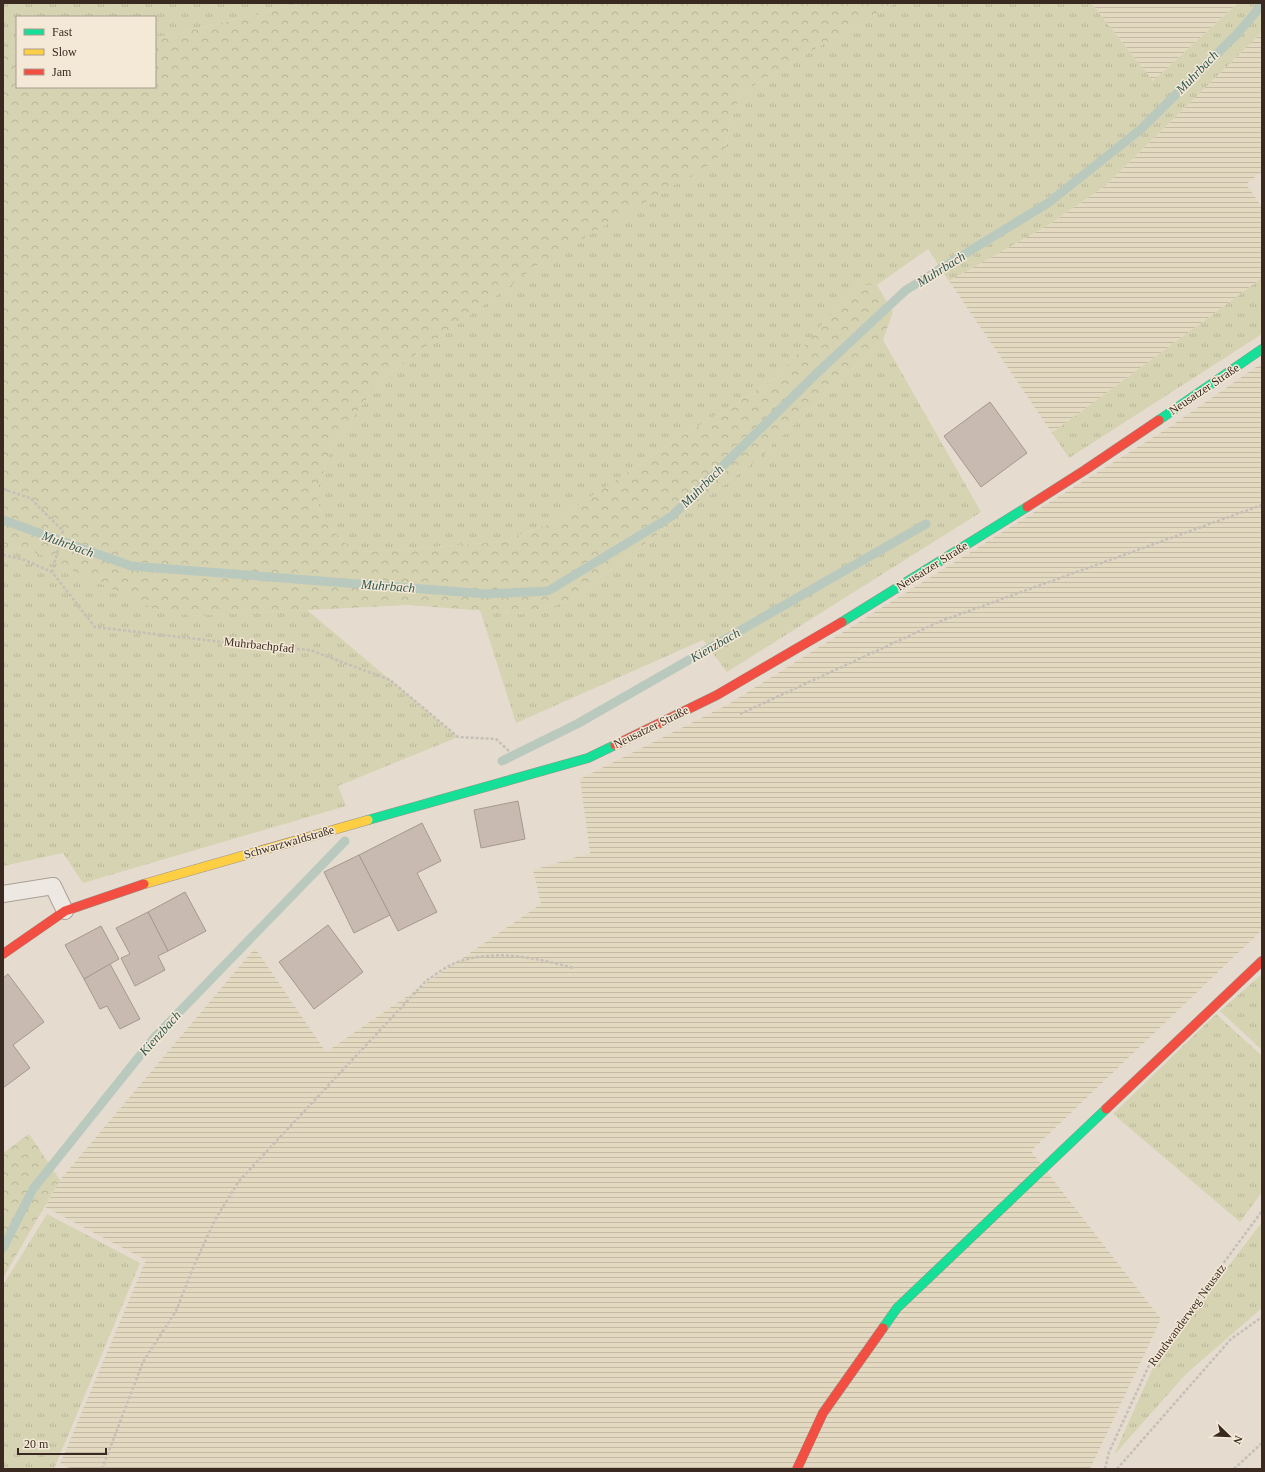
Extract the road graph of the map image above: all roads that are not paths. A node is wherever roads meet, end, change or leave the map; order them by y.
1 (1262, 349) edge
2 (588, 758) joint
3 (3, 894) edge
4 (65, 911) junction
5 (3, 954) edge
6 (1262, 961) edge
7 (797, 1469) edge

1 - 2 main road, Neusatzer Straße
2 - 4 main road, Schwarzwaldstraße
3 - 4 lane
4 - 5 main road, Schwarzwaldstraße
6 - 7 main road

